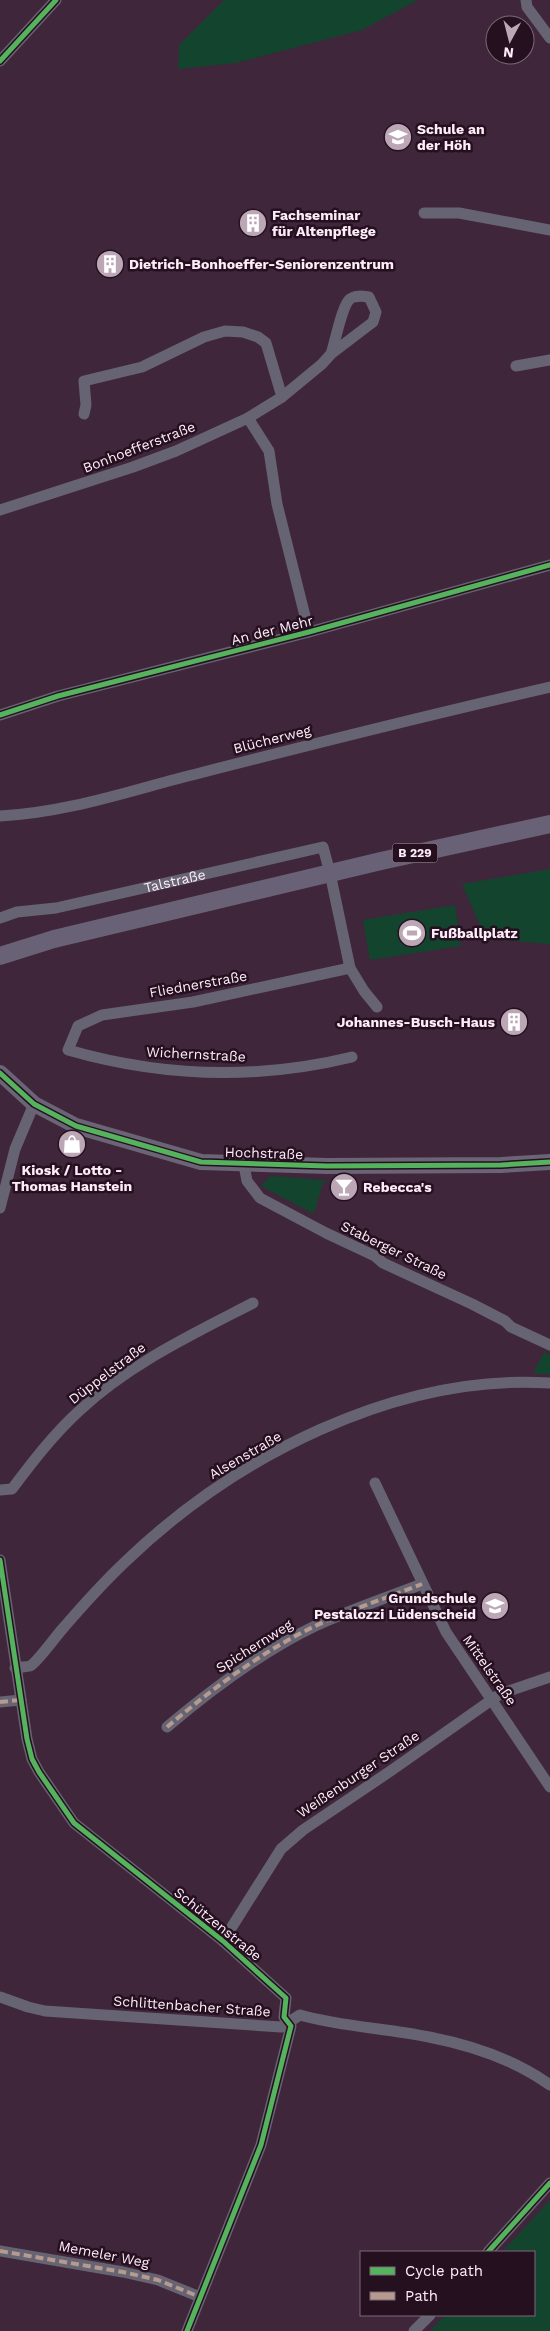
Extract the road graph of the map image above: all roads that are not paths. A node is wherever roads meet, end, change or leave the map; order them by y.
1 (56, 0) edge
2 (526, 0) edge
3 (550, 38) edge
4 (0, 62) edge
5 (424, 213) dead end
6 (550, 230) edge
7 (331, 354) junction
8 (550, 360) edge
9 (516, 366) dead end
10 (282, 397) junction
11 (84, 414) dead end
12 (248, 418) junction
13 (0, 510) edge
14 (550, 565) edge
15 (309, 632) junction
16 (550, 687) edge
17 (0, 715) edge
18 (0, 816) edge
19 (550, 824) edge
20 (330, 873) junction
21 (0, 918) edge
22 (0, 956) edge
23 (350, 968) junction
24 (377, 1007) dead end
25 (68, 1050) joint
26 (352, 1057) dead end
27 (0, 1073) edge
28 (34, 1104) junction
29 (550, 1162) edge
30 (244, 1165) junction
31 (0, 1208) edge
32 (253, 1303) dead end
33 (550, 1345) edge
34 (550, 1383) edge
35 (375, 1483) dead end
36 (0, 1490) edge
37 (0, 1560) edge
38 (422, 1584) junction
39 (15, 1668) junction
40 (550, 1677) edge
41 (492, 1698) junction
42 (21, 1700) junction
43 (0, 1702) edge
44 (167, 1726) dead end
45 (550, 1787) edge
46 (223, 1941) junction
47 (0, 1996) edge
48 (288, 2022) junction
49 (550, 2084) edge
50 (550, 2183) edge
51 (0, 2251) edge
52 (489, 2251) edge
53 (200, 2297) junction
54 (429, 2316) edge
55 (187, 2331) edge
56 (414, 2331) edge

1 - 4 street
2 - 3 street
5 - 6 street
7 - 7 street, Bonhoefferstraße
7 - 10 street, Bonhoefferstraße
8 - 9 street
10 - 11 street
10 - 12 street, Bonhoefferstraße
12 - 13 street, Bonhoefferstraße
12 - 15 street
14 - 15 street, An der Mehr
15 - 17 street, An der Mehr
16 - 18 street, Blücherweg
19 - 20 main road, Talstraße / B 229
20 - 21 street, Talstraße
20 - 22 main road, Talstraße / B 229
20 - 23 street
23 - 24 street
23 - 25 street, Fliednerstraße
25 - 26 street, Wichernstraße
27 - 28 main road, Hochstraße
28 - 30 main road, Hochstraße
28 - 31 street
29 - 30 main road, Hochstraße
30 - 33 street, Staberger Straße
32 - 36 street, Düppelstraße
34 - 39 street, Alsenstraße
35 - 38 street, Mittelstraße
37 - 39 street, Schützenstraße
38 - 41 street, Mittelstraße
38 - 44 street, Spichernweg
39 - 42 street, Schützenstraße
40 - 41 street, Weißenburger Straße
41 - 45 street, Mittelstraße
41 - 46 street, Weißenburger Straße
42 - 43 street
42 - 46 street, Schützenstraße
46 - 48 street, Schützenstraße
47 - 48 street, Schlittenbacher Straße
48 - 49 street, Schlittenbacher Straße
48 - 53 street, Schützenstraße
50 - 52 street
51 - 53 street, Memeler Weg
53 - 55 street, Schützenstraße
54 - 56 street

